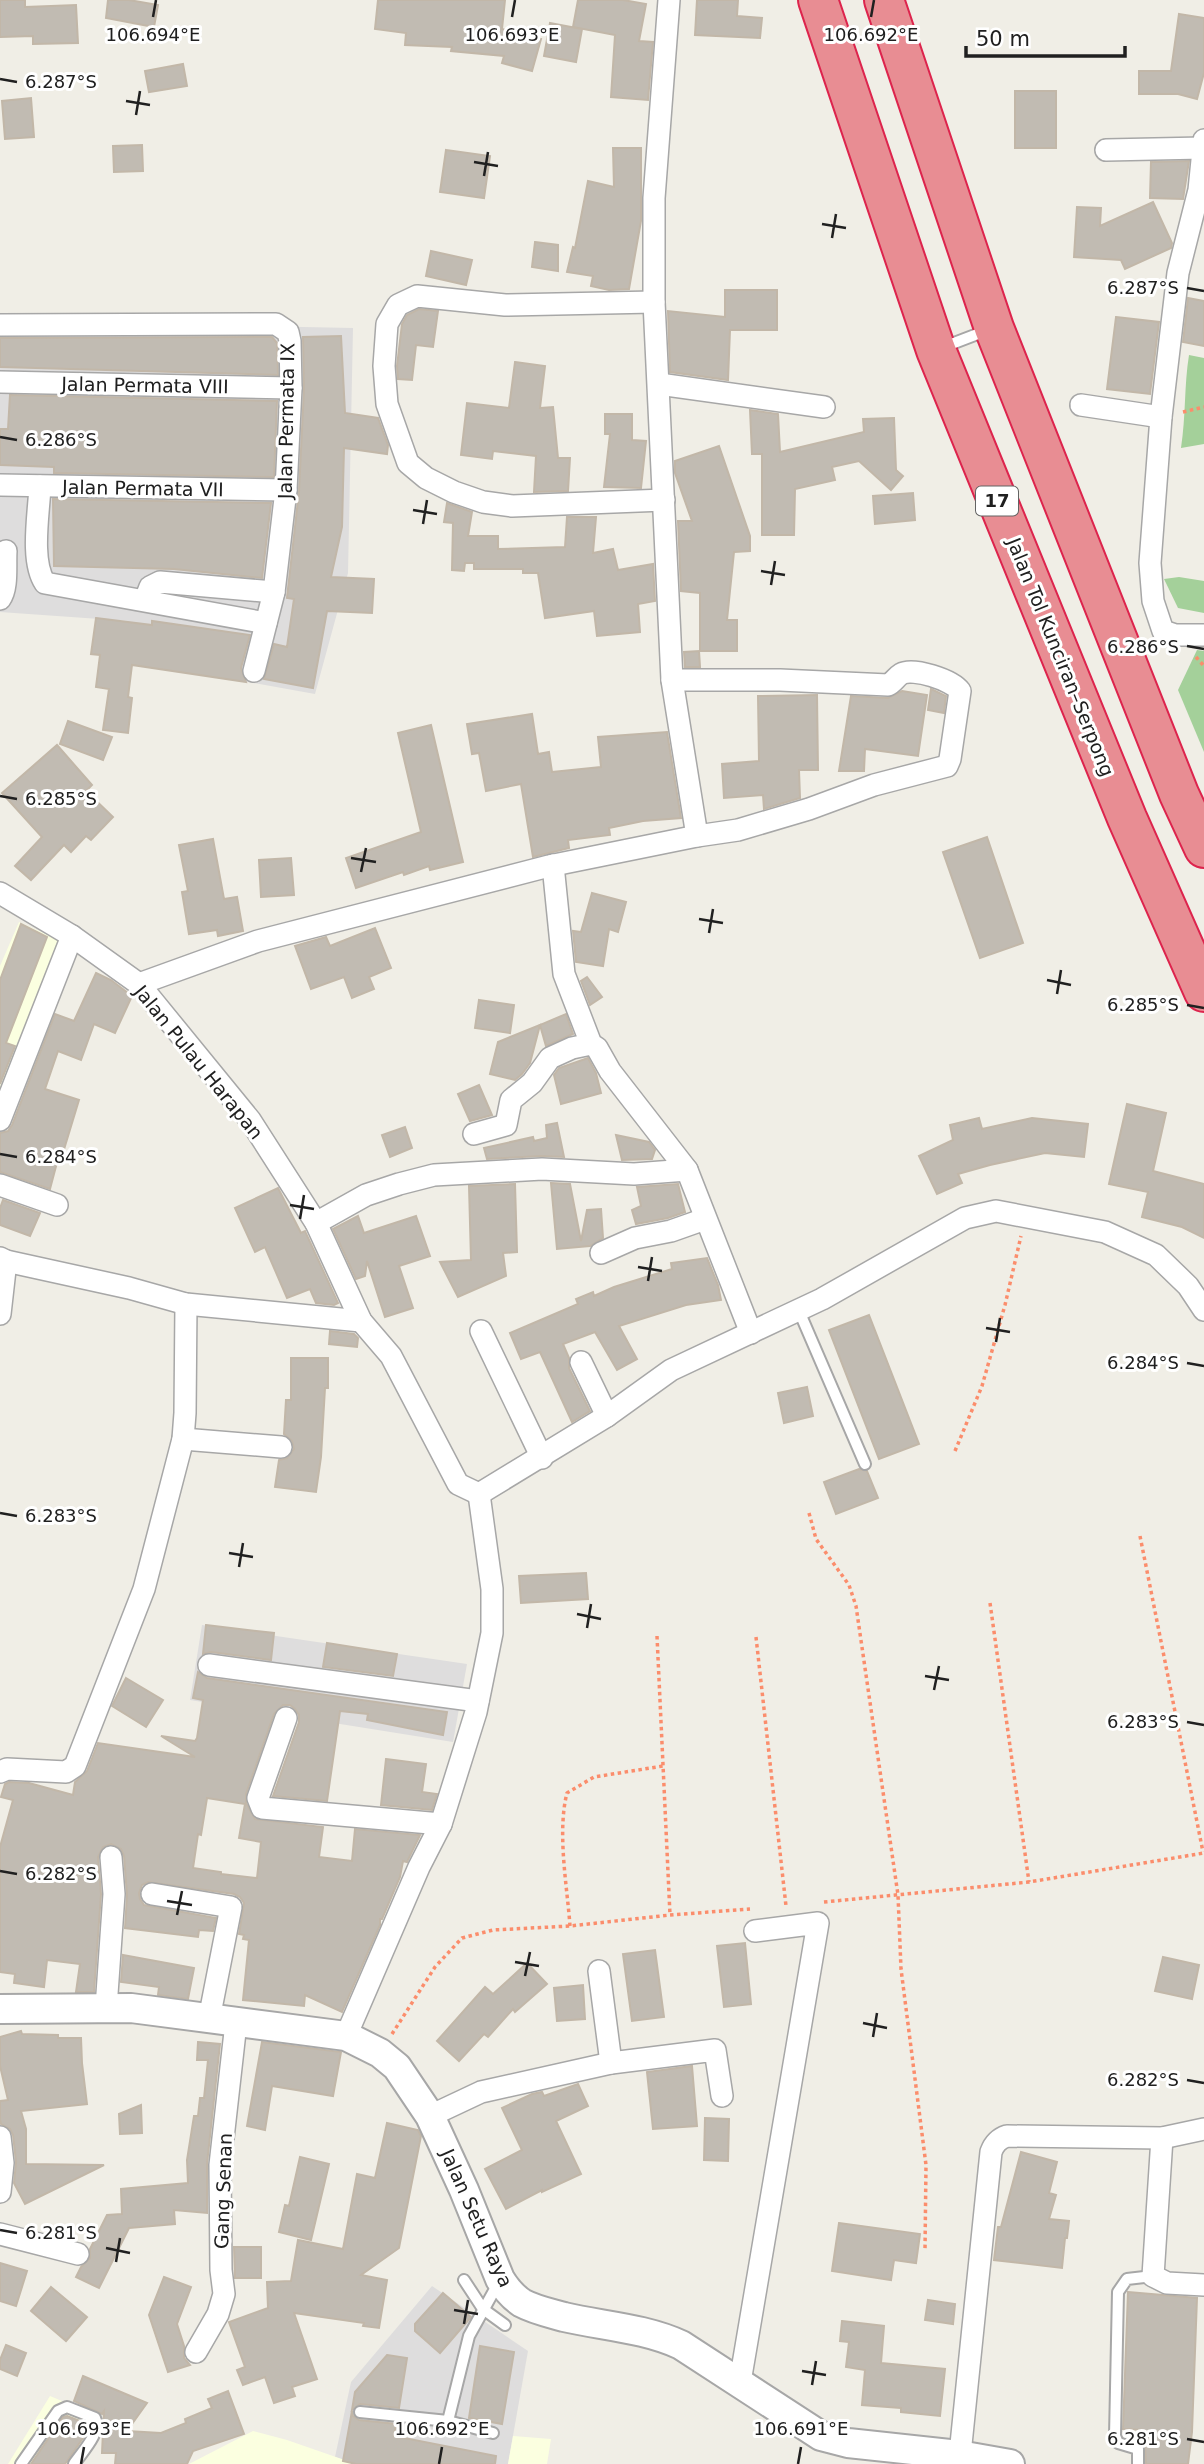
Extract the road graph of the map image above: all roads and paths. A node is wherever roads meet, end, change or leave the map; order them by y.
1 (669, 0) edge
2 (818, 0) edge
3 (884, 0) edge
4 (1203, 144) edge
5 (1106, 150) dead end
6 (654, 302) junction
7 (0, 325) edge
8 (993, 328) junction
9 (936, 350) junction
10 (0, 382) edge
11 (659, 384) junction
12 (291, 388) junction
13 (1081, 405) dead end
14 (824, 407) dead end
15 (1161, 417) junction
16 (0, 485) edge
17 (40, 486) junction
18 (286, 491) junction
19 (664, 500) junction
20 (3, 551) edge
21 (37, 553) junction
22 (1, 592) edge
23 (274, 592) junction
24 (145, 600) junction
25 (266, 623) junction
26 (1204, 635) edge
27 (254, 671) dead end
28 (672, 680) junction
29 (697, 836) junction
30 (1204, 848) edge
31 (553, 864) junction
32 (0, 893) edge
33 (72, 936) junction
34 (139, 984) junction
35 (1204, 992) edge
36 (592, 1044) junction
37 (0, 1120) edge
38 (474, 1134) dead end
39 (687, 1170) junction
40 (0, 1185) edge
41 (57, 1205) dead end
42 (1026, 1216) junction
43 (705, 1219) junction
44 (316, 1223) junction
45 (601, 1253) dead end
46 (3, 1260) edge
47 (186, 1304) junction
48 (1204, 1310) edge
49 (799, 1311) junction
50 (0, 1314) edge
51 (361, 1321) junction
52 (481, 1331) dead end
53 (751, 1334) junction
54 (581, 1362) dead end
55 (607, 1416) junction
56 (183, 1439) junction
57 (281, 1447) dead end
58 (955, 1451) dead end
59 (542, 1458) junction
60 (865, 1464) dead end
61 (479, 1494) junction
62 (809, 1513) dead end
63 (1140, 1536) dead end
64 (990, 1603) dead end
65 (657, 1636) dead end
66 (756, 1637) dead end
67 (209, 1665) dead end
68 (478, 1701) junction
69 (286, 1718) dead end
70 (663, 1766) junction
71 (0, 1772) edge
72 (441, 1824) junction
73 (1203, 1852) edge
74 (111, 1857) dead end
75 (1029, 1882) dead end
76 (152, 1894) dead end
77 (786, 1906) dead end
78 (670, 1915) dead end
79 (570, 1926) dead end
80 (755, 1931) dead end
81 (599, 1971) dead end
82 (106, 2008) junction
83 (0, 2009) edge
84 (223, 2021) junction
85 (346, 2036) junction
86 (611, 2063) junction
87 (722, 2096) dead end
88 (430, 2116) junction
89 (1204, 2129) edge
90 (0, 2137) edge
91 (1162, 2138) junction
92 (0, 2192) edge
93 (0, 2234) edge
94 (925, 2250) dead end
95 (78, 2254) dead end
96 (1153, 2276) junction
97 (500, 2279) junction
98 (464, 2280) dead end
99 (1204, 2285) edge
100 (483, 2309) junction
101 (505, 2325) dead end
102 (196, 2352) dead end
103 (740, 2382) junction
104 (360, 2412) dead end
105 (448, 2421) junction
106 (494, 2433) dead end
107 (959, 2460) edge
108 (21, 2464) edge
109 (74, 2464) edge
110 (1010, 2464) edge
111 (1138, 2464) edge

1 - 6 street
2 - 9 highway, Jalan Tol Kunciran–Serpong / 17
3 - 8 highway
4 - 5 street
4 - 15 street
6 - 11 street
6 - 19 street
7 - 12 street, Jalan Permata IX
8 - 9 lane
8 - 30 highway
9 - 35 highway, Jalan Tol Kunciran–Serpong / 17
10 - 12 street, Jalan Permata VIII
11 - 14 street
11 - 19 street
12 - 18 street, Jalan Permata IX
13 - 15 street
15 - 26 street
16 - 17 street, Jalan Permata VII
17 - 18 street, Jalan Permata VII
17 - 21 street
18 - 23 street, Jalan Permata IX
19 - 28 street
20 - 21 street
20 - 22 street
21 - 24 street
23 - 24 street
23 - 25 street, Jalan Permata IX
24 - 25 street
25 - 27 street, Jalan Permata IX
28 - 29 street
28 - 29 street
29 - 31 street
31 - 34 street
31 - 36 street
32 - 33 street, Jalan Pulau Harapan
33 - 34 street, Jalan Pulau Harapan
33 - 37 street
34 - 44 street, Jalan Pulau Harapan
36 - 38 street
36 - 39 street
39 - 43 street
39 - 44 street
40 - 41 street
42 - 48 street
42 - 49 street
42 - 58 path
43 - 45 street
43 - 53 street
44 - 51 street, Jalan Pulau Harapan
46 - 47 street
46 - 50 street
47 - 51 street
47 - 56 street
49 - 53 street
49 - 60 lane
51 - 61 street, Jalan Pulau Harapan
52 - 59 street
53 - 55 street
54 - 55 street
55 - 59 street
56 - 57 street
56 - 71 street
59 - 61 street
61 - 68 street
62 - 94 path
63 - 73 path
64 - 75 path
65 - 70 path
66 - 77 path
67 - 68 street
68 - 72 street
69 - 72 street
70 - 78 path
70 - 79 path
72 - 85 street
74 - 82 street
76 - 84 street, Gang Senan
80 - 103 street
81 - 86 street
82 - 83 street, Jalan Setu Raya
82 - 84 street, Jalan Setu Raya
84 - 85 street, Jalan Setu Raya
84 - 102 street, Gang Senan
85 - 88 street, Jalan Setu Raya
86 - 87 street
86 - 88 street
88 - 97 street, Jalan Setu Raya
89 - 91 street
90 - 92 street
91 - 96 street
91 - 107 street
93 - 95 street
96 - 99 street
96 - 111 lane
97 - 100 lane
97 - 103 street, Jalan Setu Raya
98 - 100 lane
100 - 101 lane
100 - 105 lane
103 - 107 street, Jalan Setu Raya
104 - 105 lane
105 - 106 lane
107 - 110 street, Jalan Setu Raya
108 - 109 lane

